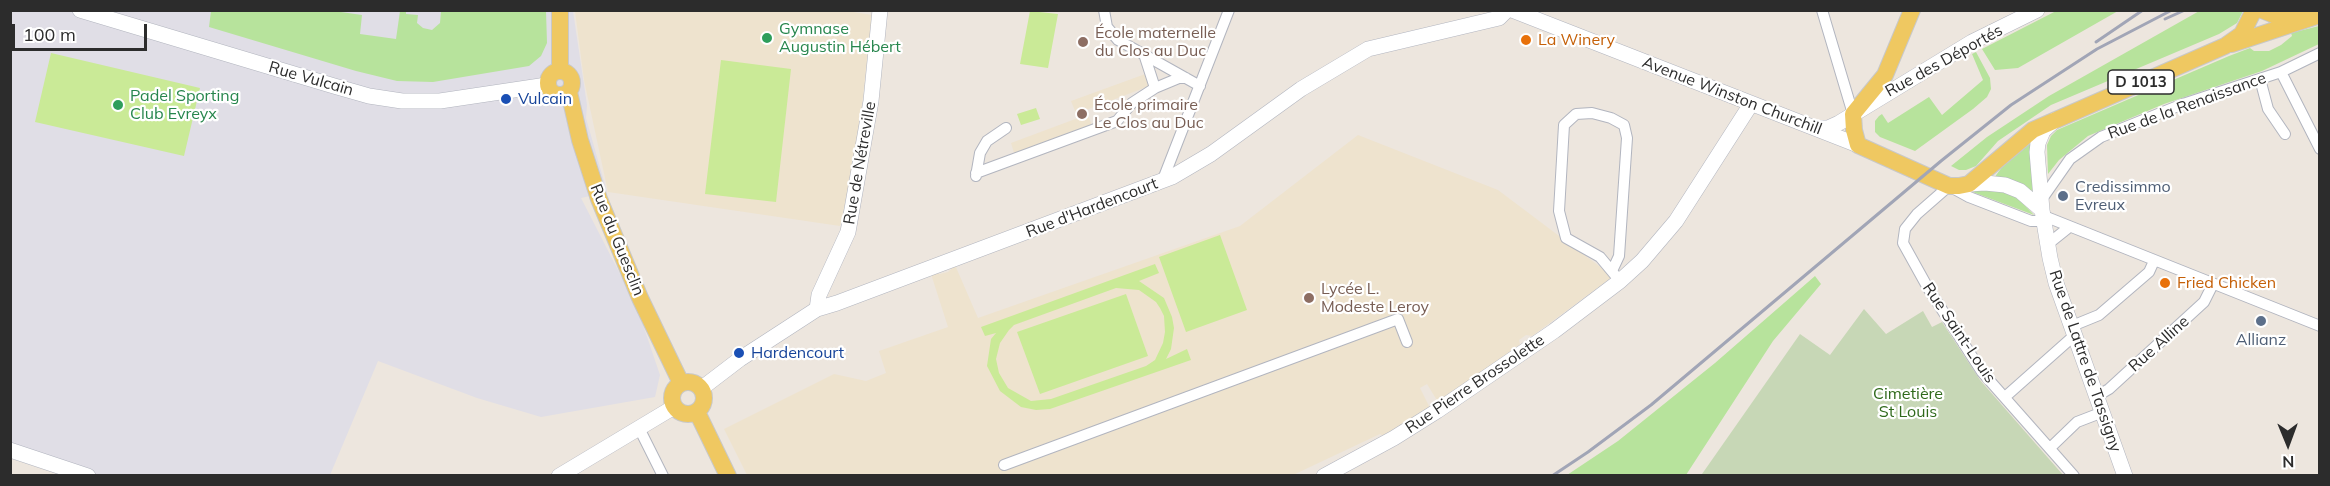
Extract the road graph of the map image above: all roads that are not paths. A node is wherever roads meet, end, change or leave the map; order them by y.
1 (80, 10) edge
2 (560, 10) edge
3 (880, 10) edge
4 (1104, 10) edge
5 (1229, 10) edge
6 (1507, 10) edge
7 (1512, 10) edge
8 (1822, 10) edge
9 (1912, 10) edge
10 (2037, 10) edge
11 (2254, 10) edge
12 (2262, 10) edge
13 (2317, 16) edge
14 (1481, 17) edge
15 (2225, 46) junction
16 (2319, 53) edge
17 (1144, 54) junction
18 (560, 71) junction
19 (2281, 72) junction
20 (1185, 78) junction
21 (2260, 79) junction
22 (547, 85) junction
23 (1200, 86) junction
24 (1155, 88) junction
25 (568, 92) junction
26 (1751, 104) junction
27 (1853, 114) junction
28 (2057, 117) junction
29 (1006, 128) dead end
30 (1814, 128) junction
31 (2285, 134) dead end
32 (1858, 145) junction
33 (2319, 149) edge
34 (1162, 182) junction
35 (1969, 184) junction
36 (1949, 186) junction
37 (2043, 212) junction
38 (2068, 228) junction
39 (2048, 244) junction
40 (2154, 261) junction
41 (1616, 276) junction
42 (2213, 284) junction
43 (817, 309) junction
44 (2319, 326) edge
45 (2074, 330) junction
46 (1407, 342) dead end
47 (681, 383) junction
48 (702, 388) junction
49 (2097, 396) junction
50 (2004, 397) junction
51 (674, 407) junction
52 (697, 412) junction
53 (2103, 412) junction
54 (639, 428) junction
55 (2050, 448) junction
56 (10, 450) edge
57 (1004, 465) dead end
58 (88, 476) edge
59 (559, 476) edge
60 (663, 476) edge
61 (728, 476) edge
62 (1324, 476) edge
63 (2074, 476) edge
64 (2125, 476) edge

1 - 22 main road, Rue Vulcain
2 - 18 main road
3 - 43 main road, Rue de Nétreville
4 - 17 street
5 - 23 street
6 - 14 main road, Rue d'Hardencourt
7 - 26 main road, Avenue Winston Churchill
8 - 27 street
9 - 27 main road
10 - 27 main road, Rue des Déportés
11 - 15 main road
12 - 13 main road, D 1013
13 - 15 main road, D 1013
14 - 34 main road, Rue d'Hardencourt
15 - 28 main road, D 1013
16 - 19 street, Rue de la Renaissance
17 - 20 street
17 - 24 street
18 - 22 main road
18 - 25 main road
19 - 21 street, Rue de la Renaissance
19 - 33 street
20 - 23 street
20 - 24 street
21 - 31 street
21 - 37 street, Rue de la Renaissance
22 - 25 main road
23 - 34 street
24 - 29 street
25 - 47 main road, Rue du Guesclin
26 - 30 main road, Avenue Winston Churchill
26 - 41 main road, Rue Pierre Brossolette
27 - 30 main road, Rue des Déportés
27 - 32 main road
28 - 35 main road, D 1013
28 - 37 main road, Rue de Lattre de Tassigny
30 - 32 main road, Avenue Winston Churchill
32 - 36 main road, Avenue Winston Churchill
34 - 43 main road, Rue d'Hardencourt
35 - 36 main road
35 - 37 main road
36 - 37 street
36 - 50 street, Rue Saint-Louis
37 - 38 street
37 - 39 main road, Rue de Lattre de Tassigny
38 - 39 street
38 - 40 street
39 - 45 main road, Rue de Lattre de Tassigny
40 - 42 street
40 - 45 street
41 - 41 street
41 - 62 main road, Rue Pierre Brossolette
42 - 44 street
42 - 49 street, Rue Alline
43 - 48 main road, Rue d'Hardencourt
45 - 49 main road, Rue de Lattre de Tassigny
45 - 50 street
46 - 57 street
47 - 48 main road
47 - 51 main road
48 - 52 main road
49 - 53 main road, Rue de Lattre de Tassigny
50 - 55 street, Rue Saint-Louis
51 - 52 main road
51 - 54 main road
52 - 61 main road
53 - 55 street
53 - 64 main road, Rue de Lattre de Tassigny
54 - 59 main road
54 - 60 street
55 - 63 street, Rue Saint-Louis
56 - 58 main road

